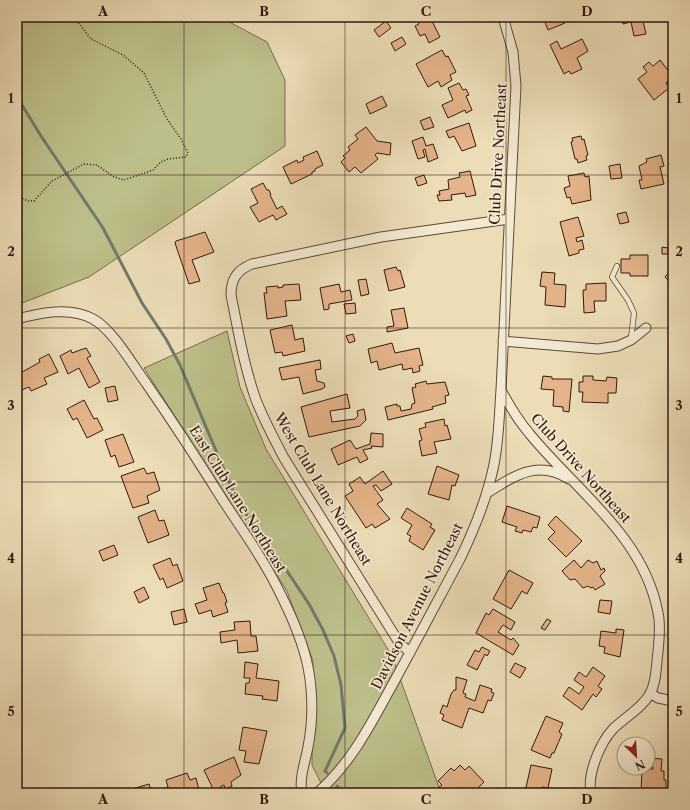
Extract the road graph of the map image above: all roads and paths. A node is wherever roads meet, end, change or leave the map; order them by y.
1 (74, 17) edge
2 (503, 17) edge
3 (17, 196) edge
4 (510, 219) junction
5 (617, 266) dead end
6 (17, 319) edge
7 (646, 328) dead end
8 (631, 340) junction
9 (503, 341) junction
10 (501, 390) junction
11 (578, 485) junction
12 (487, 493) junction
13 (410, 652) junction
14 (650, 693) junction
15 (673, 701) edge
16 (302, 793) edge
17 (317, 793) edge
18 (591, 793) edge

1 - 3 path
2 - 4 street, Club Drive Northeast
4 - 9 street, Club Drive Northeast
4 - 13 street, West Club Lane Northeast
5 - 8 lane
6 - 16 street, East Club Lane Northeast
7 - 8 street
8 - 9 street
9 - 10 street, Club Drive Northeast
10 - 11 street, Club Drive Northeast
10 - 12 street, Davidson Avenue Northeast
11 - 12 street
11 - 14 street, Club Drive Northeast
12 - 13 street, Davidson Avenue Northeast
13 - 17 street, Davidson Avenue Northeast
14 - 15 street
14 - 18 street, Club Drive Northeast

